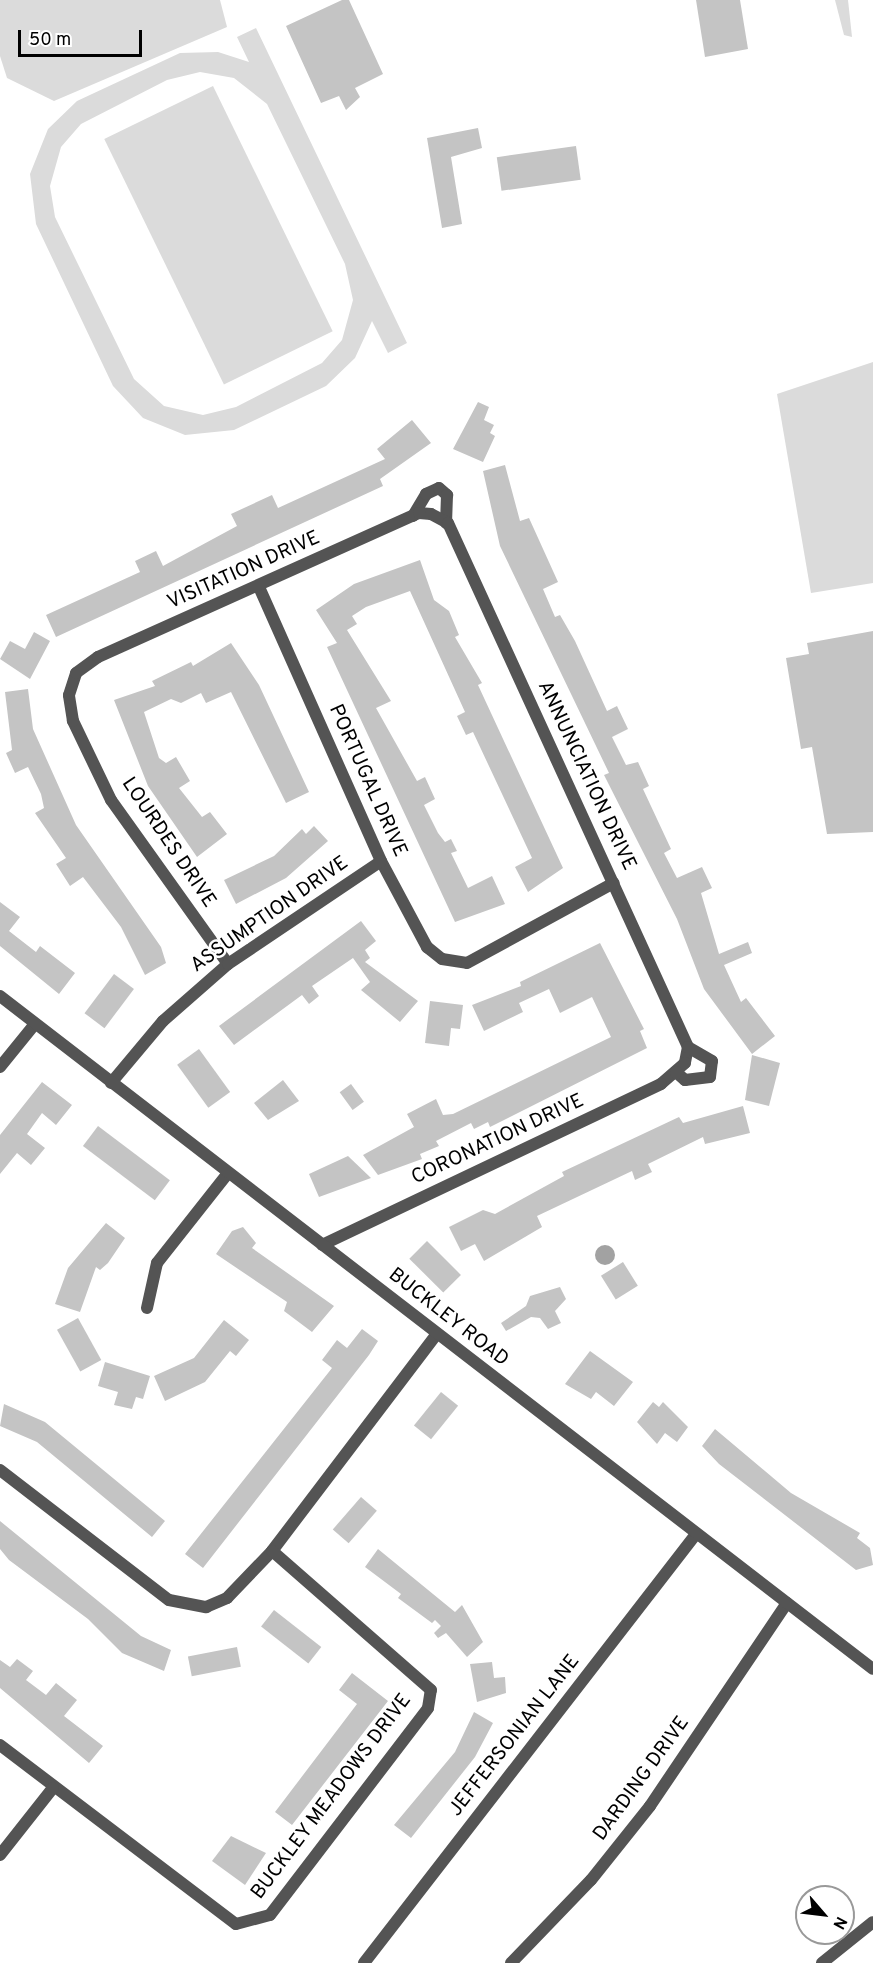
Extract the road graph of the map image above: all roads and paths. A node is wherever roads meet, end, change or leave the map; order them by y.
1 (413, 516) junction
2 (446, 523) junction
3 (259, 587) junction
4 (76, 673) joint
5 (381, 861) junction
6 (614, 883) junction
7 (228, 964) junction
8 (0, 996) edge
9 (35, 1024) junction
10 (688, 1047) junction
11 (0, 1067) edge
12 (680, 1068) junction
13 (111, 1083) junction
14 (228, 1173) junction
15 (322, 1245) junction
16 (147, 1308) dead end
17 (437, 1334) junction
18 (0, 1470) edge
19 (696, 1534) junction
20 (272, 1551) junction
21 (787, 1603) junction
22 (873, 1669) edge
23 (0, 1745) edge
24 (52, 1788) junction
25 (0, 1855) edge
26 (873, 1922) edge
27 (364, 1963) edge
28 (511, 1963) edge
29 (822, 1963) edge

1 - 2 street, VISITATION DRIVE
1 - 2 street, ANNUNCIATION DRIVE
1 - 3 street, VISITATION DRIVE
2 - 6 street, ANNUNCIATION DRIVE
3 - 4 street, VISITATION DRIVE
3 - 5 street, PORTUGAL DRIVE
4 - 7 street, LOURDES DRIVE
5 - 6 street, PORTUGAL DRIVE
5 - 7 street, ASSUMPTION DRIVE
6 - 10 street, ANNUNCIATION DRIVE
7 - 13 street, ASSUMPTION DRIVE
8 - 9 street, BUCKLEY ROAD
9 - 11 street
9 - 13 street, BUCKLEY ROAD
10 - 12 street
10 - 12 street
12 - 15 street, CORONATION DRIVE
13 - 14 street, BUCKLEY ROAD
14 - 15 street, BUCKLEY ROAD
14 - 16 street
15 - 17 street, BUCKLEY ROAD
17 - 19 street, BUCKLEY ROAD
17 - 20 street
18 - 20 street
19 - 21 street, BUCKLEY ROAD
19 - 27 street, JEFFERSONIAN LANE
20 - 24 street, BUCKLEY MEADOWS DRIVE
21 - 22 street, BUCKLEY ROAD
21 - 28 street, DARDING DRIVE
23 - 24 street, BUCKLEY MEADOWS DRIVE
24 - 25 street
26 - 29 street

